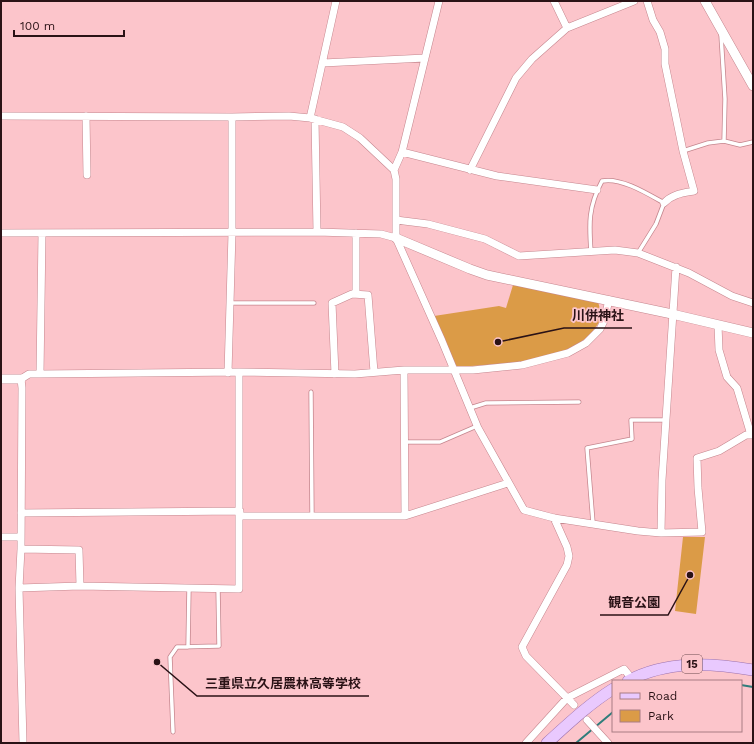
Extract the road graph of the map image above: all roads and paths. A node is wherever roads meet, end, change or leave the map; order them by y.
1 (336, 1) edge
2 (439, 1) edge
3 (554, 1) edge
4 (634, 1) edge
5 (646, 1) edge
6 (705, 1) edge
7 (567, 28) junction
8 (721, 30) junction
9 (425, 58) junction
10 (323, 63) junction
11 (753, 86) edge
12 (1, 116) edge
13 (86, 116) junction
14 (232, 117) junction
15 (312, 118) junction
16 (724, 141) junction
17 (753, 142) edge
18 (683, 151) junction
19 (402, 152) junction
20 (394, 170) junction
21 (470, 170) junction
22 (88, 174) dead end
23 (597, 190) junction
24 (664, 203) junction
25 (396, 220) junction
26 (232, 232) junction
27 (317, 232) junction
28 (1, 233) edge
29 (42, 233) junction
30 (356, 233) junction
31 (396, 238) junction
32 (591, 252) junction
33 (638, 253) junction
34 (676, 267) junction
35 (356, 294) junction
36 (609, 300) junction
37 (230, 303) junction
38 (314, 303) dead end
39 (753, 303) edge
40 (672, 314) junction
41 (718, 325) junction
42 (753, 333) edge
43 (404, 370) junction
44 (454, 370) junction
45 (240, 372) junction
46 (374, 372) junction
47 (228, 373) junction
48 (40, 374) junction
49 (335, 374) junction
50 (1, 379) edge
51 (21, 380) junction
52 (311, 392) dead end
53 (579, 402) dead end
54 (470, 408) junction
55 (666, 420) junction
56 (477, 426) junction
57 (752, 435) edge
58 (404, 442) junction
59 (508, 483) junction
60 (21, 513) junction
61 (240, 514) junction
62 (312, 516) junction
63 (405, 516) junction
64 (554, 518) junction
65 (592, 523) junction
66 (661, 533) junction
67 (1, 537) edge
68 (21, 537) junction
69 (21, 549) junction
70 (80, 586) junction
71 (19, 588) junction
72 (189, 588) junction
73 (218, 588) junction
74 (188, 647) junction
75 (753, 670) edge
76 (630, 680) edge
77 (612, 690) edge
78 (567, 698) junction
79 (574, 705) dead end
80 (591, 724) dead end
81 (173, 732) dead end
82 (23, 743) edge
83 (526, 743) edge
84 (547, 743) edge
85 (608, 743) edge

1 - 10 street
2 - 9 street
3 - 7 street
4 - 7 street
5 - 18 street
6 - 8 street
7 - 21 street
8 - 11 street
8 - 16 lane
9 - 10 street
9 - 19 street
10 - 15 street
12 - 13 street
13 - 14 street
13 - 22 street
14 - 15 street
14 - 26 street
15 - 20 street
15 - 27 street
16 - 17 lane
16 - 18 lane
18 - 24 street
19 - 20 street
19 - 21 street
20 - 25 street
21 - 23 street
23 - 24 lane
23 - 32 lane
24 - 33 lane
25 - 31 street
25 - 32 street
26 - 27 street
26 - 29 street
26 - 37 street
27 - 30 street
28 - 29 street
29 - 48 street
30 - 31 street
30 - 35 street
31 - 36 street
31 - 44 street
32 - 33 street
33 - 34 street
34 - 39 street
34 - 40 street
35 - 46 street
35 - 49 street
36 - 40 street
36 - 44 street
37 - 38 lane
37 - 47 street
40 - 41 street
40 - 55 street
41 - 42 street
41 - 57 street
43 - 44 street
43 - 46 street
43 - 58 street
44 - 54 street
45 - 47 street
45 - 49 street
45 - 61 street
46 - 49 street
47 - 48 street
48 - 51 street
50 - 51 street
51 - 60 street
52 - 62 lane
53 - 54 lane
54 - 56 street
55 - 65 lane
55 - 66 street
56 - 58 lane
56 - 59 street
57 - 66 street
58 - 63 street
59 - 63 street
59 - 64 street
60 - 61 street
60 - 68 street
61 - 62 street
61 - 73 street
62 - 63 street
64 - 65 street
64 - 78 street
65 - 66 street
67 - 68 street
68 - 69 street
69 - 70 street
69 - 71 street
70 - 71 street
70 - 72 street
71 - 82 street
72 - 73 street
72 - 74 lane
73 - 74 lane
74 - 81 lane
75 - 76 main road, 15
76 - 78 street
77 - 84 main road
78 - 79 street
78 - 83 street
80 - 85 street

